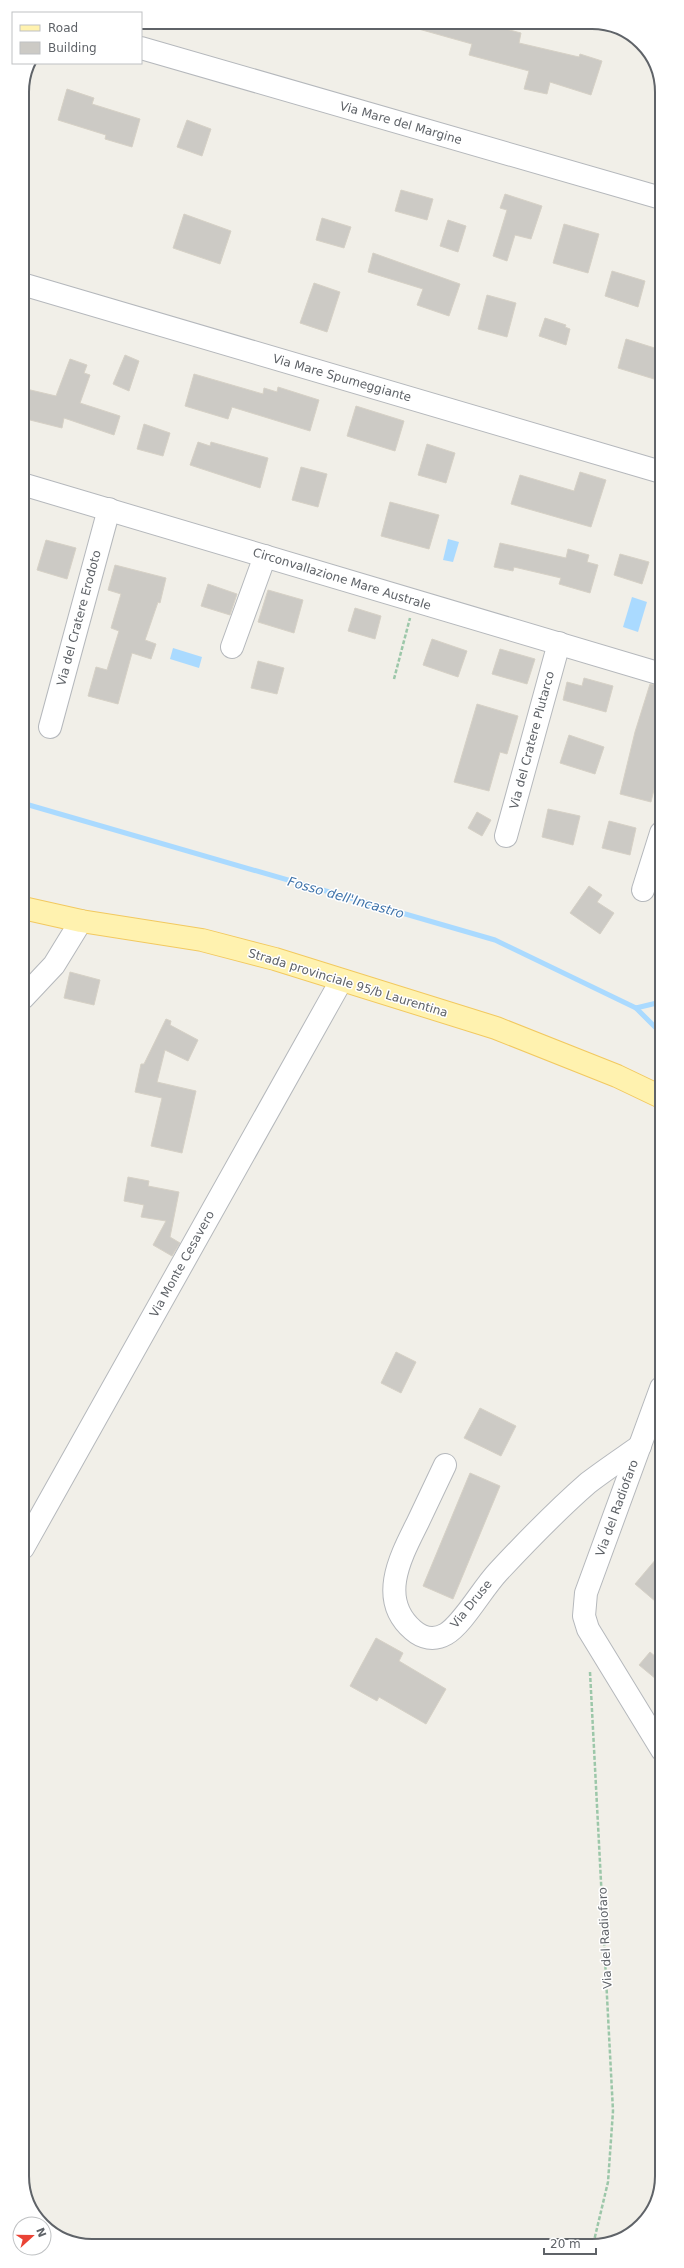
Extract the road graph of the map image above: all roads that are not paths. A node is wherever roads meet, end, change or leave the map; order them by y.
1 (142, 48) edge
2 (655, 196) edge
3 (29, 286) edge
4 (655, 470) edge
5 (29, 486) edge
6 (109, 509) junction
7 (265, 556) junction
8 (559, 643) junction
9 (232, 647) dead end
10 (655, 672) edge
11 (50, 727) dead end
12 (506, 836) dead end
13 (655, 853) edge
14 (643, 890) dead end
15 (29, 910) edge
16 (81, 921) junction
17 (341, 981) junction
18 (29, 992) edge
19 (655, 1094) edge
20 (655, 1406) edge
21 (640, 1446) junction
22 (445, 1466) dead end
23 (29, 1537) edge
24 (655, 1739) edge

1 - 2 street, Via Mare del Margine
3 - 4 street, Via Mare Spumeggiante
5 - 6 street, Circonvallazione Mare Australe
6 - 7 street, Circonvallazione Mare Australe
6 - 11 street, Via del Cratere Erodoto
7 - 8 street, Circonvallazione Mare Australe
7 - 9 street
8 - 10 street, Circonvallazione Mare Australe
8 - 12 street, Via del Cratere Plutarco
13 - 14 street
15 - 16 main road, Strada provinciale 95/b Laurentina
16 - 17 main road, Strada provinciale 95/b Laurentina
16 - 18 street
17 - 19 main road, Strada provinciale 95/b Laurentina
17 - 23 street, Via Monte Cesavero
20 - 21 street, Via del Radiofaro
21 - 22 street, Via Druse
21 - 24 street, Via del Radiofaro

